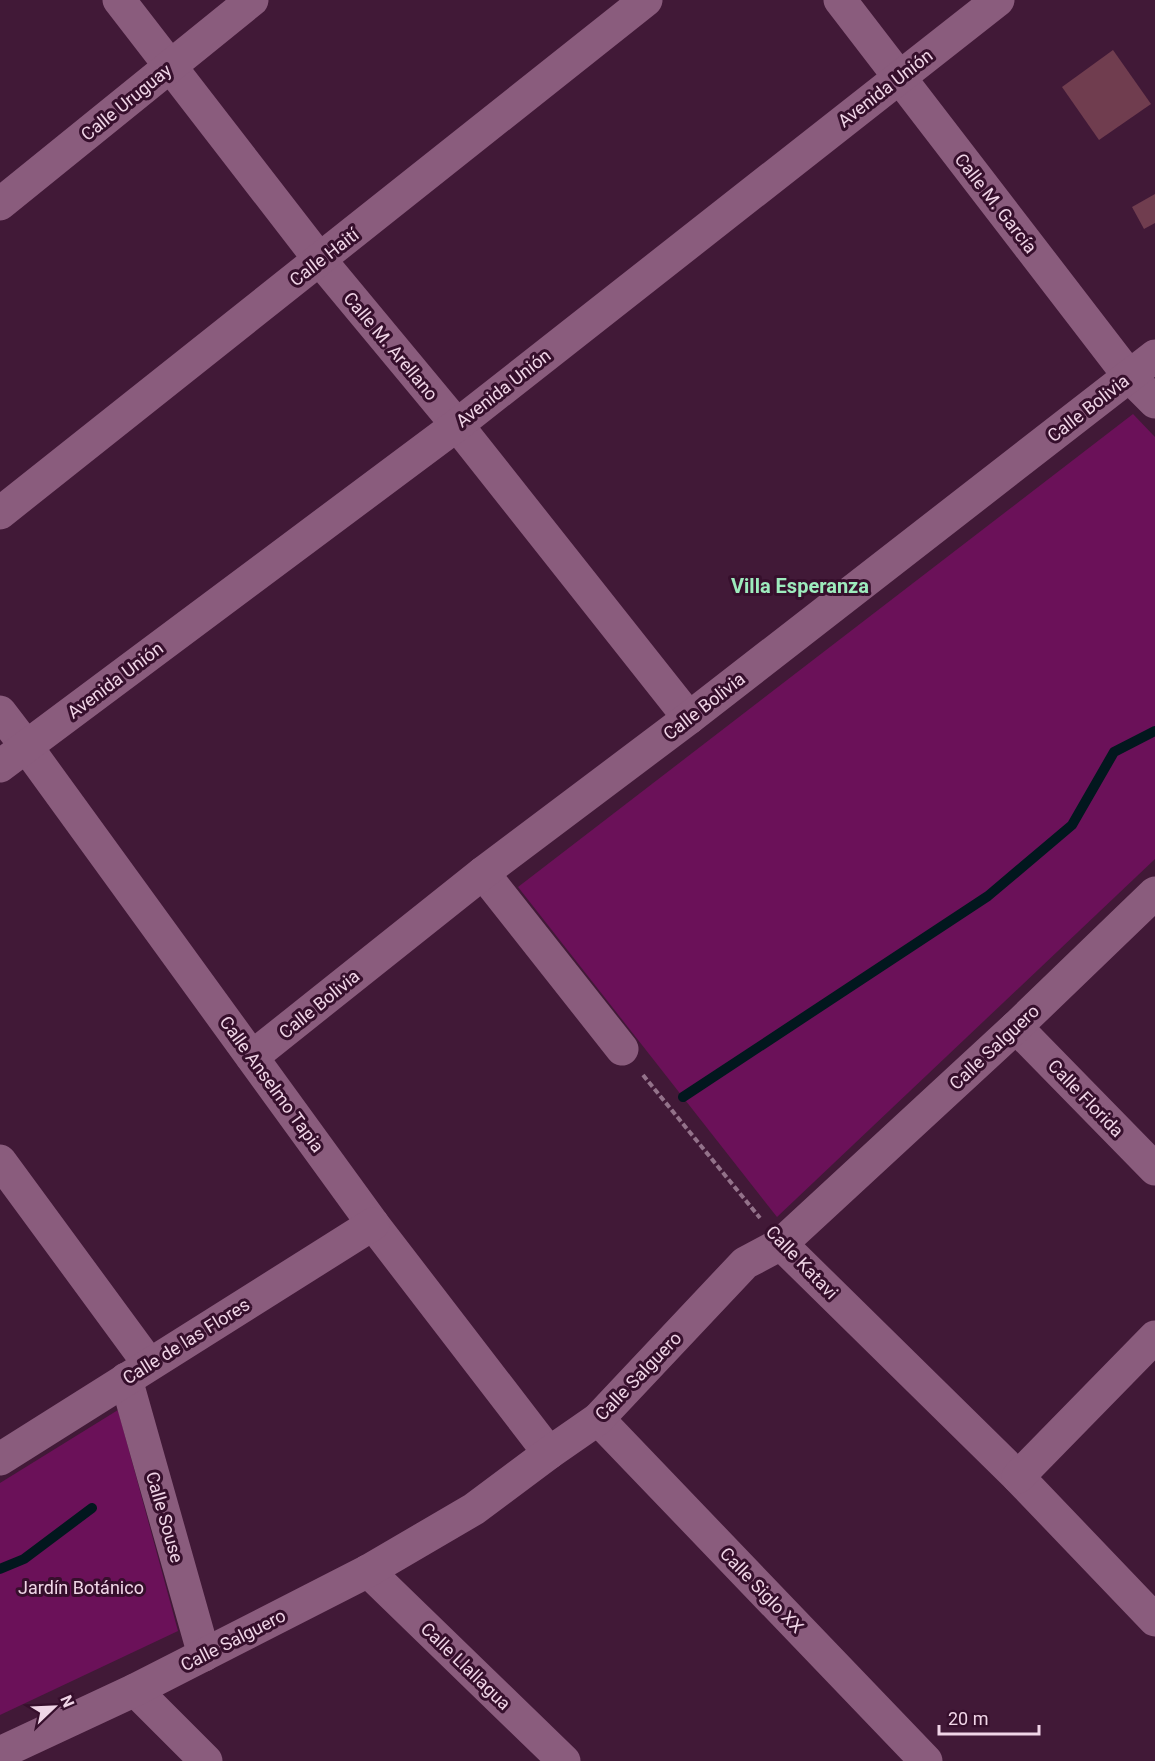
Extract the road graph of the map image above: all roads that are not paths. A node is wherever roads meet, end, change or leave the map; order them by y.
1 (119, 0) edge
2 (252, 0) edge
3 (646, 0) edge
4 (840, 0) edge
5 (998, 0) edge
6 (171, 66) junction
7 (899, 77) junction
8 (0, 204) edge
9 (320, 260) junction
10 (1155, 356) edge
11 (1129, 376) junction
12 (1155, 402) edge
13 (457, 424) junction
14 (0, 513) edge
15 (0, 712) edge
16 (689, 718) junction
17 (26, 746) junction
18 (0, 766) edge
19 (483, 873) junction
20 (1155, 893) edge
21 (1016, 1027) junction
22 (622, 1049) road end
23 (252, 1057) junction
24 (0, 1161) edge
25 (1155, 1169) edge
26 (372, 1224) junction
27 (781, 1244) junction
28 (1155, 1337) edge
29 (137, 1372) junction
30 (598, 1419) junction
31 (549, 1453) junction
32 (0, 1459) edge
33 (1018, 1476) junction
34 (368, 1571) junction
35 (1155, 1620) edge
36 (204, 1655) junction
37 (135, 1690) junction
38 (0, 1753) edge
39 (206, 1761) edge
40 (564, 1761) edge
41 (926, 1761) edge

1 - 6 street, Calle M. Arellano
2 - 6 street, Calle Uruguay
3 - 9 street, Calle Haití
4 - 7 street, Calle M. García
5 - 7 street, Avenida Unión
6 - 8 street, Calle Uruguay
6 - 9 street, Calle M. Arellano
7 - 11 street, Calle M. García
7 - 13 street, Avenida Unión
9 - 13 street, Calle M. Arellano
9 - 14 street, Calle Haití
10 - 11 street, Calle Bolivia
11 - 12 street, Calle M. García
11 - 16 street, Calle Bolivia
13 - 16 street, Calle M. Arellano
13 - 17 street, Avenida Unión
15 - 17 street, Calle Anselmo Tapia
16 - 19 street, Calle Bolivia
17 - 18 street, Avenida Unión
17 - 23 street, Calle Anselmo Tapia
19 - 22 street
19 - 23 street, Calle Bolivia
20 - 21 street, Calle Salguero
21 - 25 street, Calle Florida
21 - 27 street, Calle Salguero
23 - 26 street, Calle Anselmo Tapia
24 - 29 street, Calle Souse
26 - 29 street, Calle de las Flores
26 - 31 street, Calle Anselmo Tapia
27 - 30 street, Calle Salguero
27 - 33 street, Calle Katavi
28 - 33 street
29 - 32 street, Calle de las Flores
29 - 36 street, Calle Souse
30 - 31 street, Calle Salguero
30 - 41 street, Calle Siglo XX
31 - 34 street, Calle Salguero
33 - 35 street, Calle Katavi
34 - 36 street, Calle Salguero
34 - 40 street, Calle Llallagua
36 - 37 street, Calle Salguero
37 - 38 street, Calle Salguero
37 - 39 street

